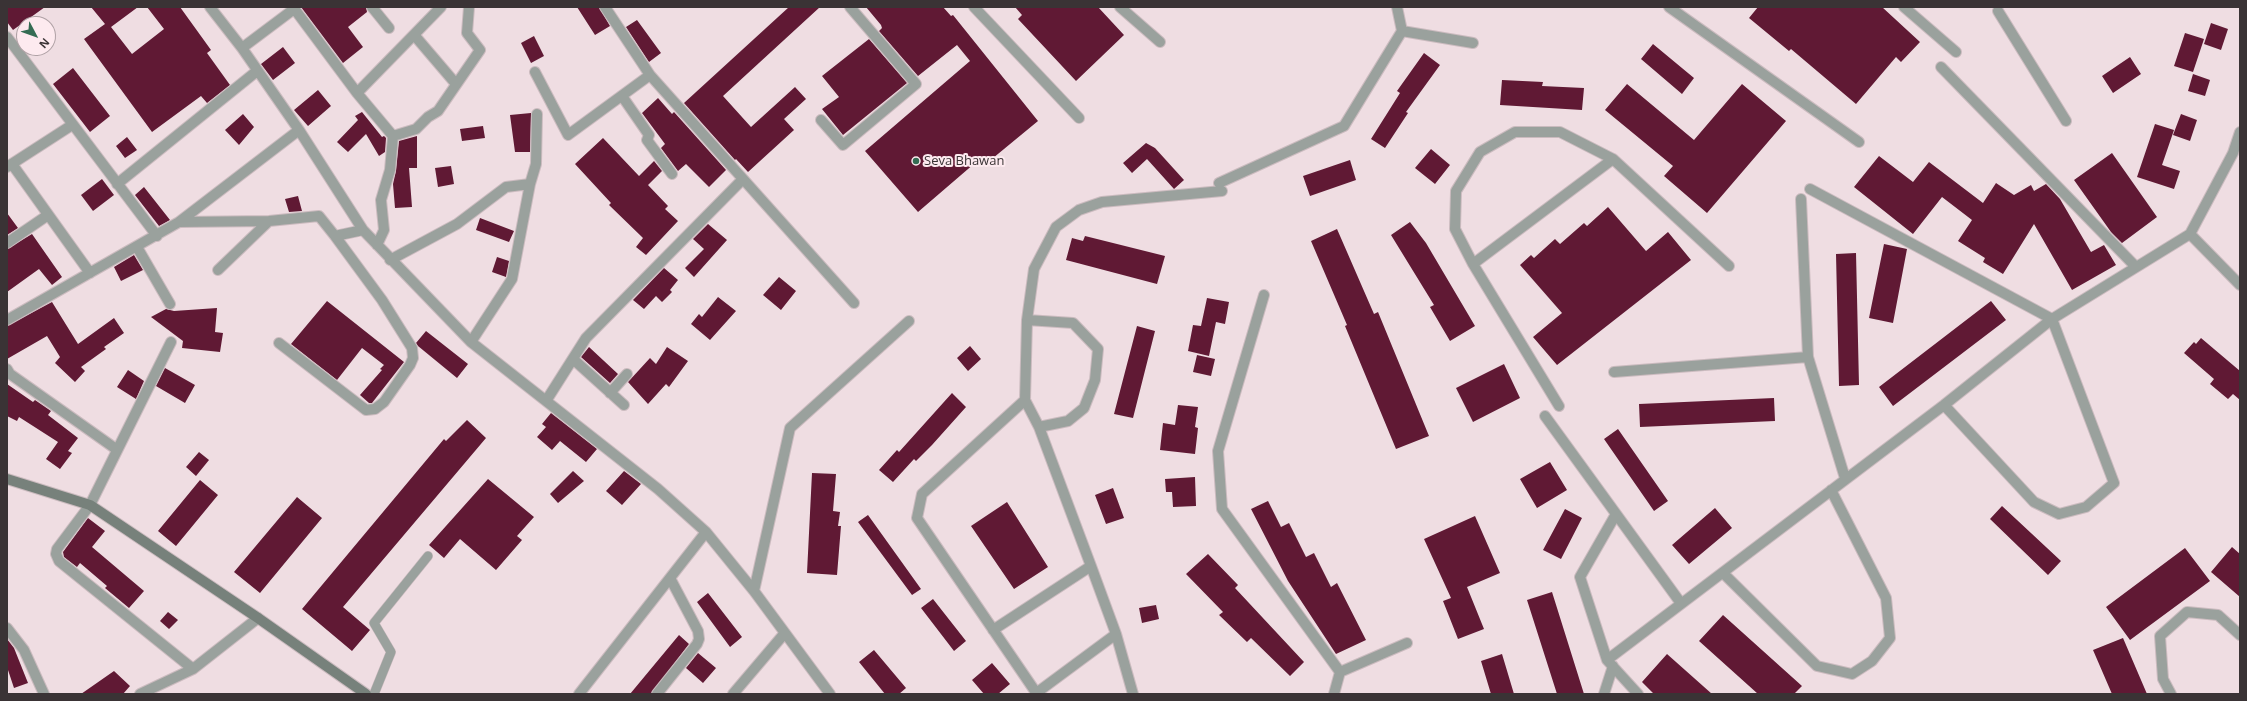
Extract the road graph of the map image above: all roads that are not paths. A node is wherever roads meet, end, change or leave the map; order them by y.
1 (210, 7) edge
2 (372, 7) edge
3 (441, 7) edge
4 (469, 7) edge
5 (605, 7) edge
6 (850, 7) edge
7 (974, 7) edge
8 (1120, 7) edge
9 (1397, 7) edge
10 (1670, 7) edge
11 (1904, 7) edge
12 (293, 8) edge
13 (1998, 11) dead end
14 (389, 28) dead end
15 (1402, 31) junction
16 (415, 36) junction
17 (7, 37) edge
18 (1160, 42) dead end
19 (1473, 43) dead end
20 (242, 48) junction
21 (1956, 52) dead end
22 (1941, 67) dead end
23 (257, 71) junction
24 (535, 72) dead end
25 (650, 75) junction
26 (456, 84) junction
27 (357, 93) junction
28 (622, 96) junction
29 (536, 114) dead end
30 (1079, 118) dead end
31 (821, 120) dead end
32 (2066, 121) dead end
33 (72, 125) junction
34 (299, 130) junction
35 (2240, 132) edge
36 (393, 136) junction
37 (1859, 142) dead end
38 (1613, 159) junction
39 (9, 166) edge
40 (672, 174) dead end
41 (742, 180) junction
42 (117, 184) junction
43 (530, 184) junction
44 (1810, 189) dead end
45 (1801, 199) dead end
46 (48, 215) junction
47 (269, 221) junction
48 (179, 222) junction
49 (363, 230) junction
50 (2190, 234) junction
51 (157, 236) junction
52 (335, 236) junction
53 (7, 243) edge
54 (377, 245) junction
55 (137, 247) junction
56 (390, 260) junction
57 (1473, 264) junction
58 (1729, 266) dead end
59 (2136, 268) junction
60 (218, 270) dead end
61 (90, 274) junction
62 (2240, 285) edge
63 (1264, 295) dead end
64 (854, 303) dead end
65 (170, 304) dead end
66 (2052, 319) junction
67 (7, 320) edge
68 (1027, 320) junction
69 (910, 321) dead end
70 (171, 342) dead end
71 (471, 342) junction
72 (278, 343) dead end
73 (1808, 357) junction
74 (573, 359) junction
75 (1614, 372) dead end
76 (8, 374) edge
77 (627, 374) dead end
78 (610, 393) junction
79 (1025, 400) junction
80 (546, 401) junction
81 (624, 405) dead end
82 (1944, 405) junction
83 (1559, 406) dead end
84 (1545, 416) dead end
85 (1039, 427) junction
86 (116, 449) junction
87 (1845, 478) junction
88 (7, 479) edge
89 (1831, 490) junction
90 (90, 505) junction
91 (1616, 514) junction
92 (706, 532) junction
93 (428, 556) dead end
94 (1091, 566) junction
95 (1723, 573) junction
96 (670, 578) junction
97 (754, 591) junction
98 (1680, 602) junction
99 (258, 618) junction
100 (993, 630) junction
101 (8, 631) edge
102 (784, 634) junction
103 (1116, 634) junction
104 (2240, 635) edge
105 (1406, 643) dead end
106 (1610, 663) junction
107 (193, 669) junction
108 (1340, 672) junction
109 (44, 694) edge
110 (140, 694) edge
111 (366, 694) edge
112 (374, 694) edge
113 (579, 694) edge
114 (657, 694) edge
115 (733, 694) edge
116 (830, 694) edge
117 (1036, 694) edge
118 (1133, 694) edge
119 (1334, 694) edge
120 (1604, 694) edge
121 (1638, 694) edge
122 (2171, 694) edge

1 - 20 street
2 - 14 street
3 - 16 street
4 - 26 street
5 - 25 street
6 - 31 street
7 - 30 street
8 - 18 street
9 - 15 street
10 - 37 street
11 - 21 street
12 - 20 street
12 - 27 street
13 - 32 street
15 - 19 street
15 - 68 street
16 - 26 street
16 - 27 street
17 - 33 street
20 - 23 street
22 - 59 street
23 - 34 street
23 - 42 street
24 - 28 street
25 - 28 street
25 - 41 street
26 - 36 street
27 - 36 street
28 - 40 street
29 - 43 street
33 - 39 street
33 - 42 street
34 - 48 street
34 - 49 street
35 - 50 street
36 - 54 street
38 - 57 street
38 - 57 street
38 - 58 street
39 - 46 street
41 - 64 street
41 - 74 street
42 - 51 street
43 - 56 street
43 - 71 street
44 - 66 street
45 - 73 street
46 - 53 street
46 - 61 street
47 - 48 street
47 - 52 street
47 - 60 street
48 - 51 street
49 - 52 street
49 - 54 street
50 - 59 street
50 - 62 street
51 - 55 street
52 - 72 street
54 - 56 street
55 - 61 street
55 - 65 street
56 - 71 street
57 - 83 street
59 - 66 street
61 - 67 street
63 - 108 street
66 - 82 street
66 - 82 street
68 - 79 street
68 - 85 street
69 - 97 street
70 - 86 street
71 - 80 street
73 - 75 street
73 - 87 street
74 - 78 street
74 - 80 street
76 - 86 street
77 - 78 street
78 - 81 street
79 - 85 street
79 - 100 street
80 - 92 street
82 - 87 street
84 - 91 street
85 - 94 street
86 - 90 street
87 - 89 street
88 - 90 street
89 - 95 street
89 - 95 street
90 - 99 street
90 - 107 street
91 - 98 street
91 - 106 street
92 - 96 street
92 - 97 street
93 - 112 lane
94 - 100 street
94 - 103 street
95 - 98 street
96 - 113 street
96 - 114 street
97 - 102 street
98 - 106 street
99 - 107 street
99 - 111 street
100 - 117 street
101 - 109 street
102 - 115 street
102 - 116 street
103 - 117 street
103 - 118 street
104 - 122 street
105 - 108 street
106 - 120 street
106 - 121 street
107 - 110 street
108 - 119 street

